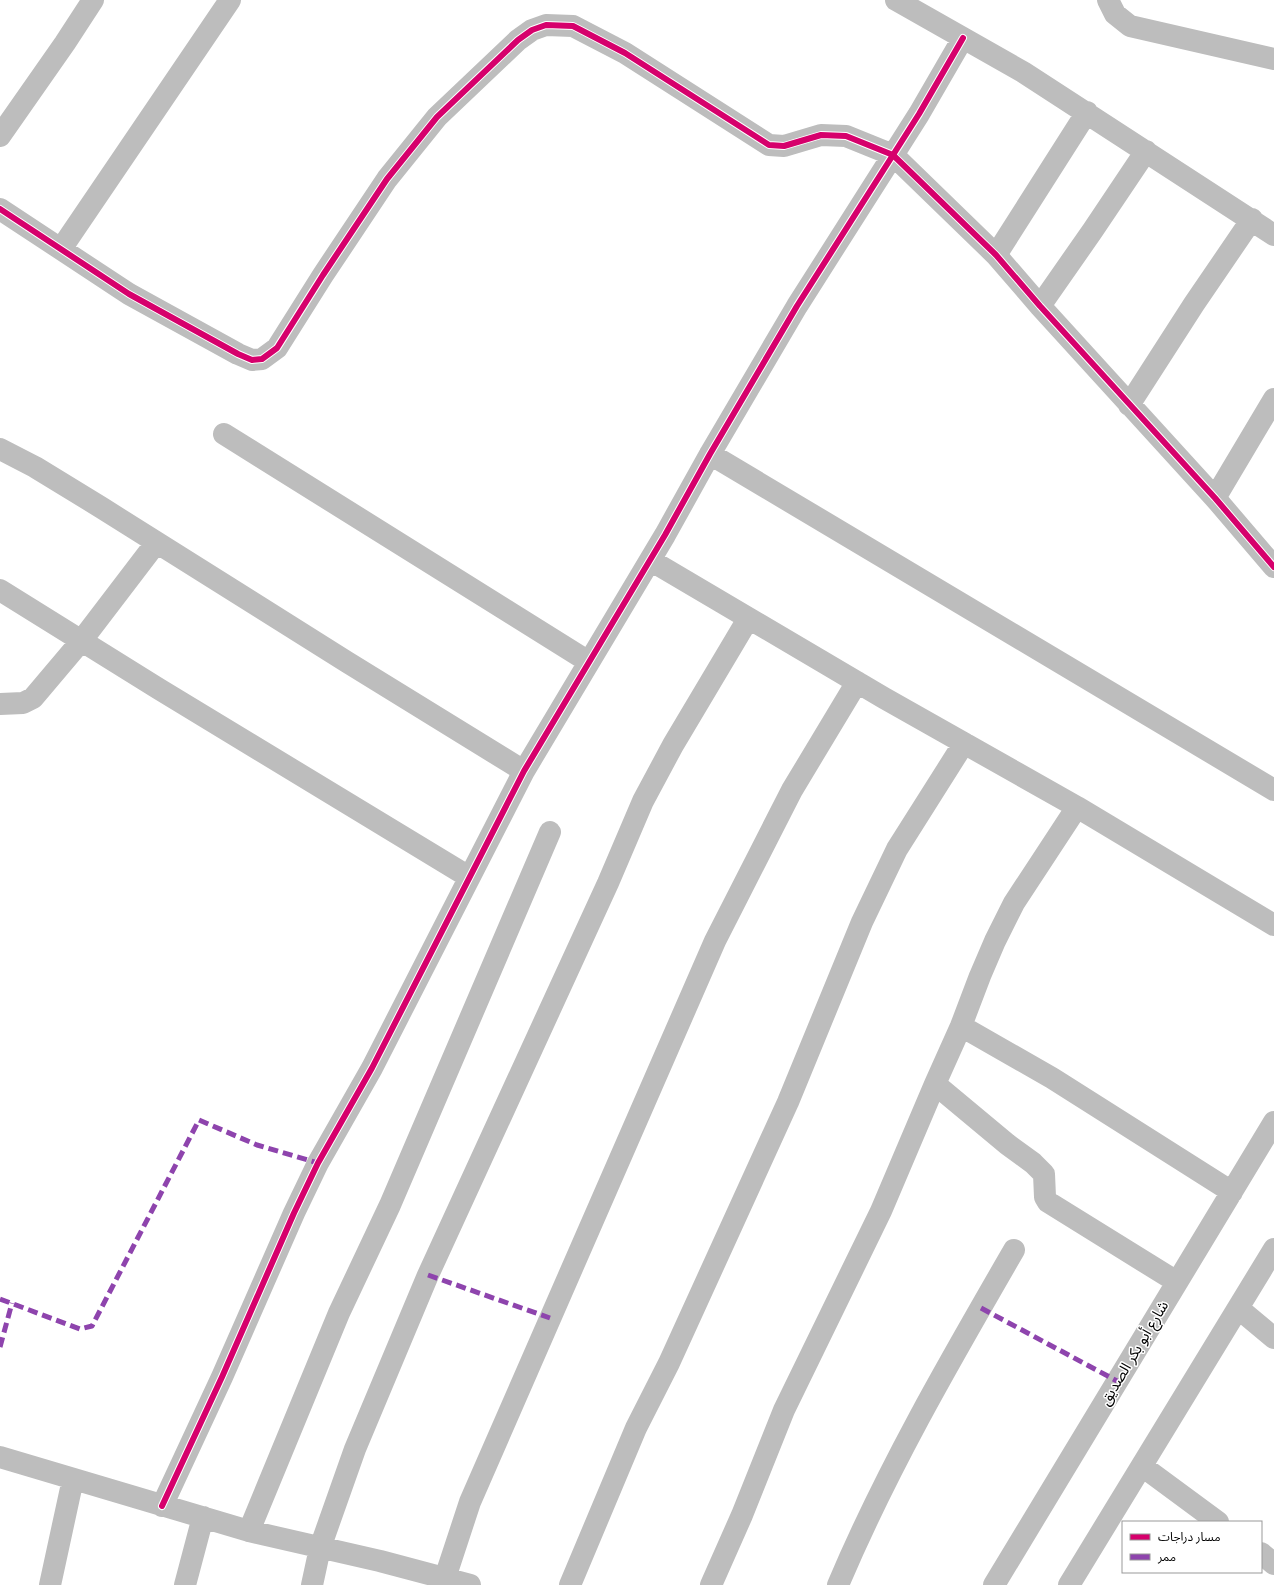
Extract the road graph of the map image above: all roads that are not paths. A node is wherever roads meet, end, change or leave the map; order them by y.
1 (92, 0) edge
2 (230, 0) edge
3 (896, 0) edge
4 (1108, 0) edge
5 (963, 38) junction
6 (1274, 59) edge
7 (1087, 112) junction
8 (0, 136) edge
9 (1146, 151) junction
10 (893, 155) junction
11 (0, 209) edge
12 (1252, 219) junction
13 (1274, 235) edge
14 (62, 249) junction
15 (996, 255) junction
16 (1040, 306) junction
17 (1274, 399) edge
18 (1129, 405) junction
19 (224, 434) dead end
20 (0, 449) edge
21 (710, 454) junction
22 (1215, 498) junction
23 (156, 543) junction
24 (650, 560) junction
25 (1274, 567) edge
26 (0, 590) edge
27 (748, 619) junction
28 (82, 640) junction
29 (589, 662) junction
30 (857, 682) junction
31 (0, 704) edge
32 (964, 742) junction
33 (524, 771) junction
34 (1274, 790) edge
35 (1077, 806) junction
36 (550, 832) dead end
37 (469, 877) junction
38 (1274, 925) edge
39 (961, 1026) junction
40 (935, 1084) junction
41 (1274, 1122) edge
42 (1232, 1192) junction
43 (1274, 1249) edge
44 (1014, 1250) dead end
45 (1177, 1282) junction
46 (1238, 1308) junction
47 (1274, 1338) edge
48 (0, 1457) edge
49 (1142, 1466) junction
50 (73, 1479) junction
51 (162, 1506) junction
52 (203, 1518) junction
53 (1217, 1521) edge
54 (249, 1531) junction
55 (320, 1548) junction
56 (1262, 1554) edge
57 (1274, 1564) edge
58 (445, 1578) junction
59 (50, 1585) edge
60 (185, 1585) edge
61 (312, 1585) edge
62 (470, 1585) edge
63 (570, 1585) edge
64 (711, 1585) edge
65 (838, 1585) edge
66 (994, 1585) edge
67 (1069, 1585) edge

1 - 8 street
2 - 14 street
3 - 5 street
4 - 6 street
5 - 7 street
5 - 10 street
7 - 9 street
7 - 15 street
9 - 12 street
9 - 16 street
10 - 14 street
10 - 15 street
10 - 21 street
11 - 14 street
12 - 13 street
12 - 18 street
15 - 16 street
16 - 18 street
17 - 22 street
18 - 22 street
19 - 29 street
20 - 23 street
21 - 24 street
21 - 34 street
22 - 25 street
23 - 28 street
23 - 33 street
24 - 27 street
24 - 29 street
26 - 28 street
27 - 30 street
27 - 55 street
28 - 31 street
28 - 37 street
29 - 33 street
30 - 32 street
30 - 58 street
32 - 35 street
32 - 63 street
33 - 37 street
35 - 38 street
35 - 39 street
36 - 54 street
37 - 51 street
39 - 40 street
39 - 42 street
40 - 45 street
40 - 64 street
41 - 42 street, شارع أبو بكر الصديق
42 - 45 street, شارع أبو بكر الصديق
43 - 46 street
44 - 65 street
45 - 66 street, شارع أبو بكر الصديق
46 - 47 street
46 - 49 street
48 - 50 street
49 - 53 street
49 - 67 street
50 - 51 street
50 - 59 street
51 - 52 street
52 - 54 street
52 - 60 street
54 - 55 street
55 - 58 street
55 - 61 street
56 - 57 street
58 - 62 street

